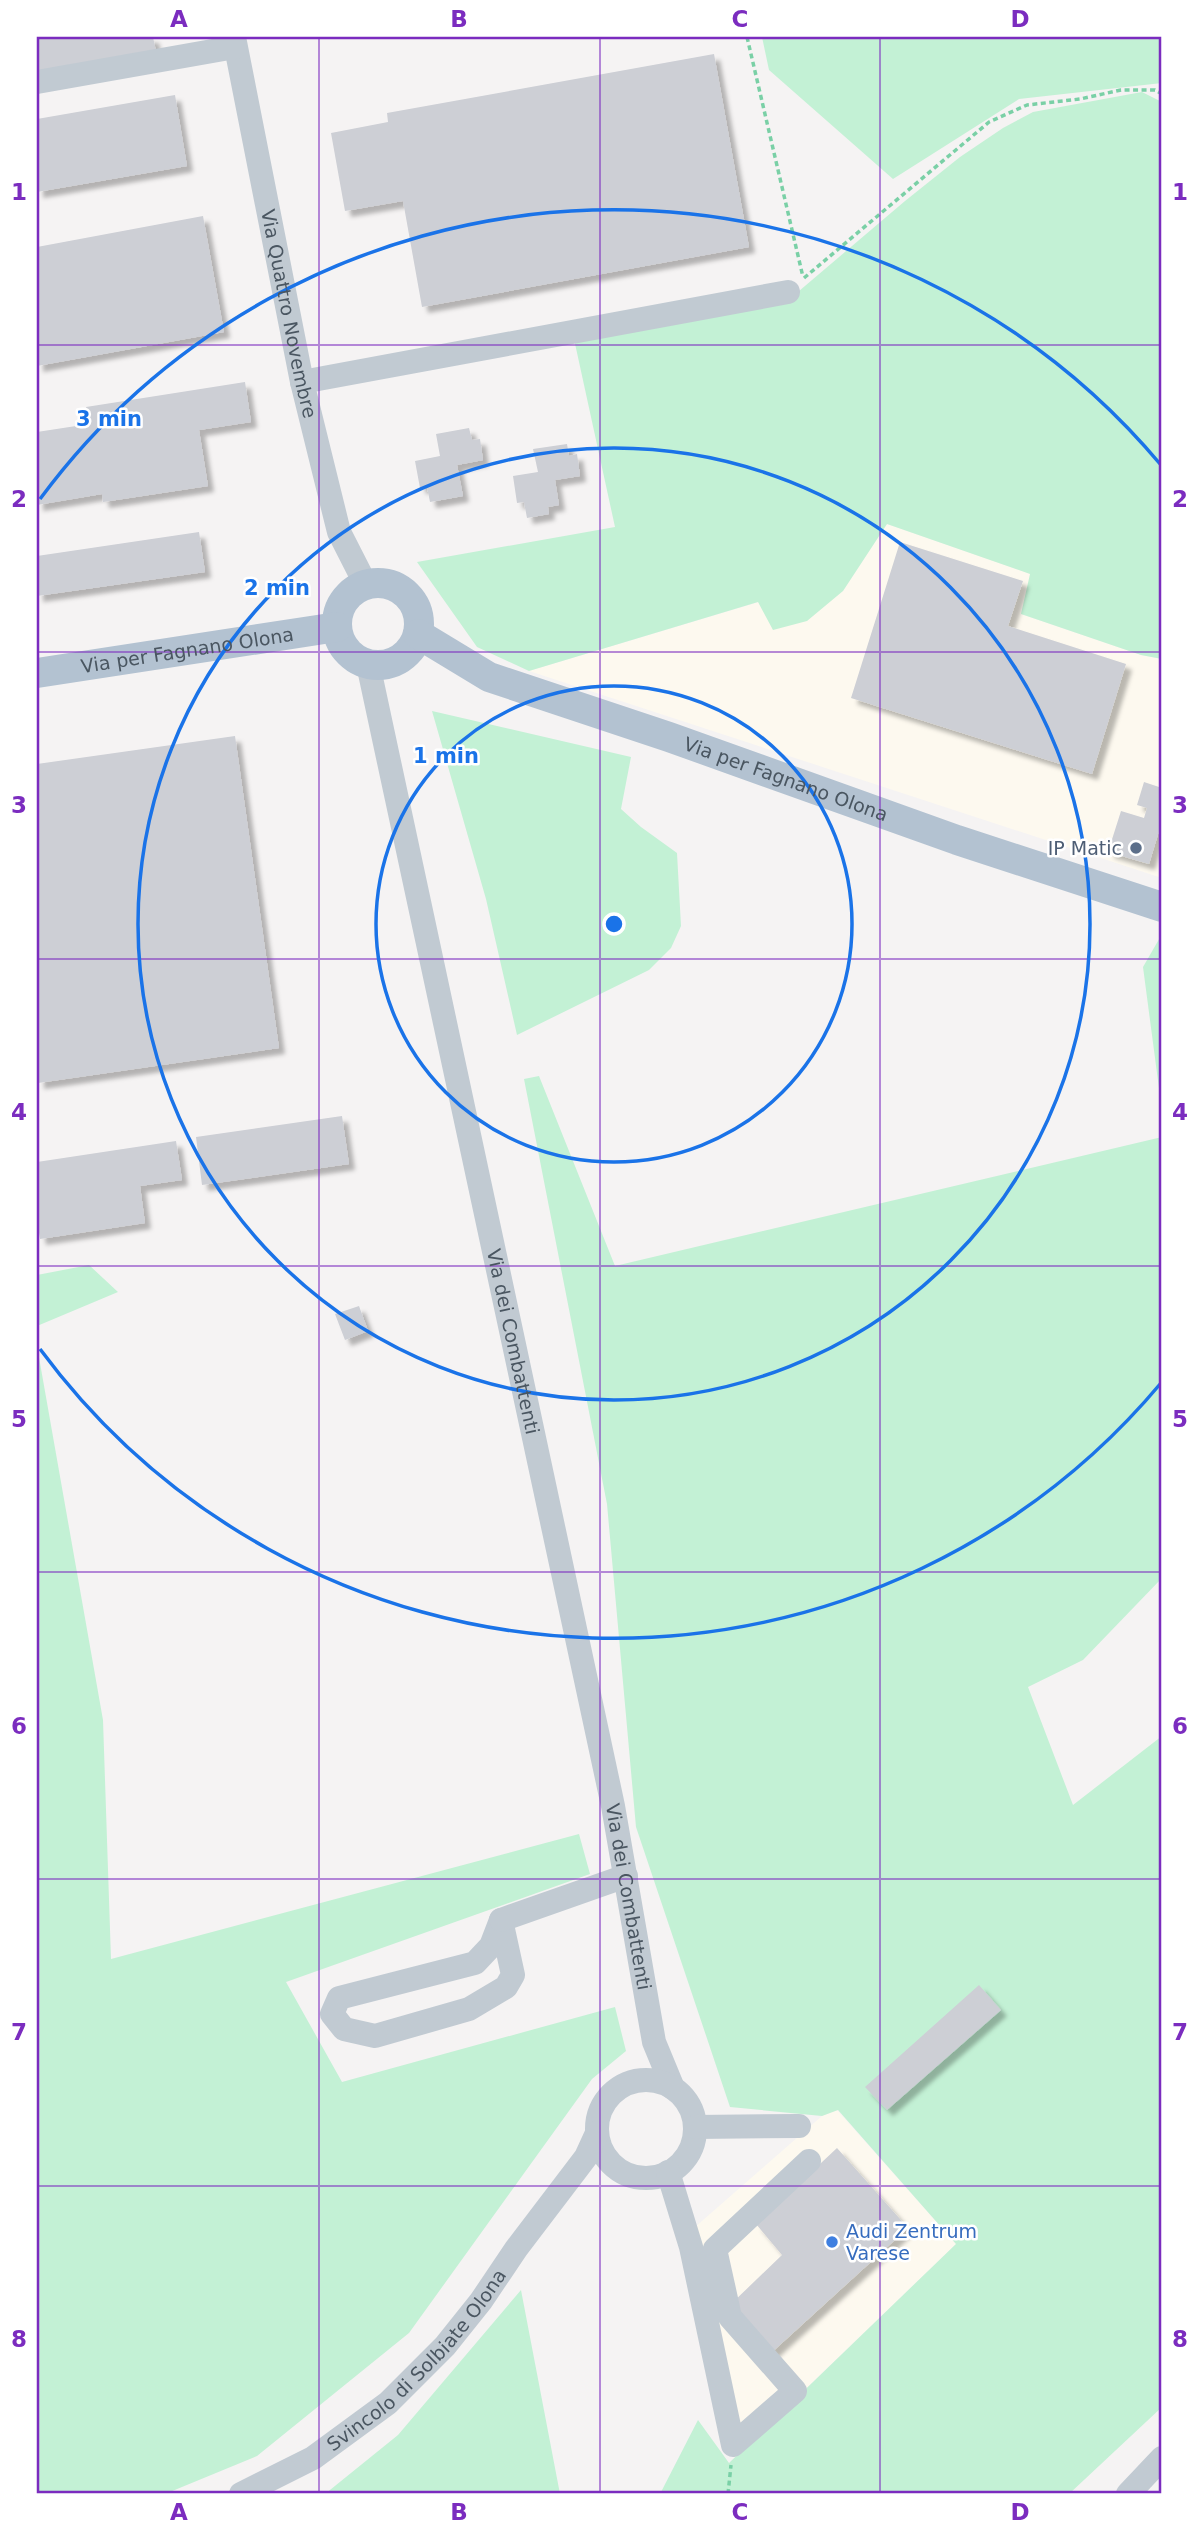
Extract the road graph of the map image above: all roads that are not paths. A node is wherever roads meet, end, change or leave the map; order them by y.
1 (234, 42) edge
2 (37, 82) edge
3 (796, 285) road end
4 (302, 382) junction
5 (366, 585) junction
6 (337, 627) junction
7 (418, 634) junction
8 (368, 664) junction
9 (37, 673) edge
10 (1162, 907) edge
11 (626, 1876) junction
12 (501, 1920) junction
13 (650, 2020) junction
14 (628, 2083) junction
15 (673, 2088) junction
16 (799, 2126) dead end
17 (695, 2127) junction
18 (597, 2133) junction
19 (808, 2161) dead end
20 (668, 2172) junction
21 (625, 2173) junction
22 (561, 2192) junction
23 (703, 2248) junction
24 (1162, 2458) edge
25 (241, 2494) edge
26 (1128, 2494) edge

1 - 2 street
1 - 4 street, Via Quattro Novembre
3 - 4 street
4 - 5 street, Via Quattro Novembre
5 - 6 main road
5 - 7 main road
6 - 8 main road
6 - 9 main road, Via per Fagnano Olona
7 - 8 main road
7 - 10 main road, Via per Fagnano Olona
8 - 11 street, Via dei Combattenti
11 - 12 street
11 - 13 street, Via dei Combattenti
12 - 12 street
13 - 14 street, Via dei Combattenti
13 - 15 street, Via dei Combattenti
14 - 15 street
14 - 18 street, Via dei Combattenti
15 - 17 street, Via dei Combattenti
16 - 17 street
17 - 20 street
18 - 21 street
18 - 22 street, Svincolo di Solbiate Olona
19 - 23 street
20 - 21 street
20 - 23 street
21 - 22 street, Svincolo di Solbiate Olona
22 - 25 street, Svincolo di Solbiate Olona
23 - 23 street
24 - 26 street

